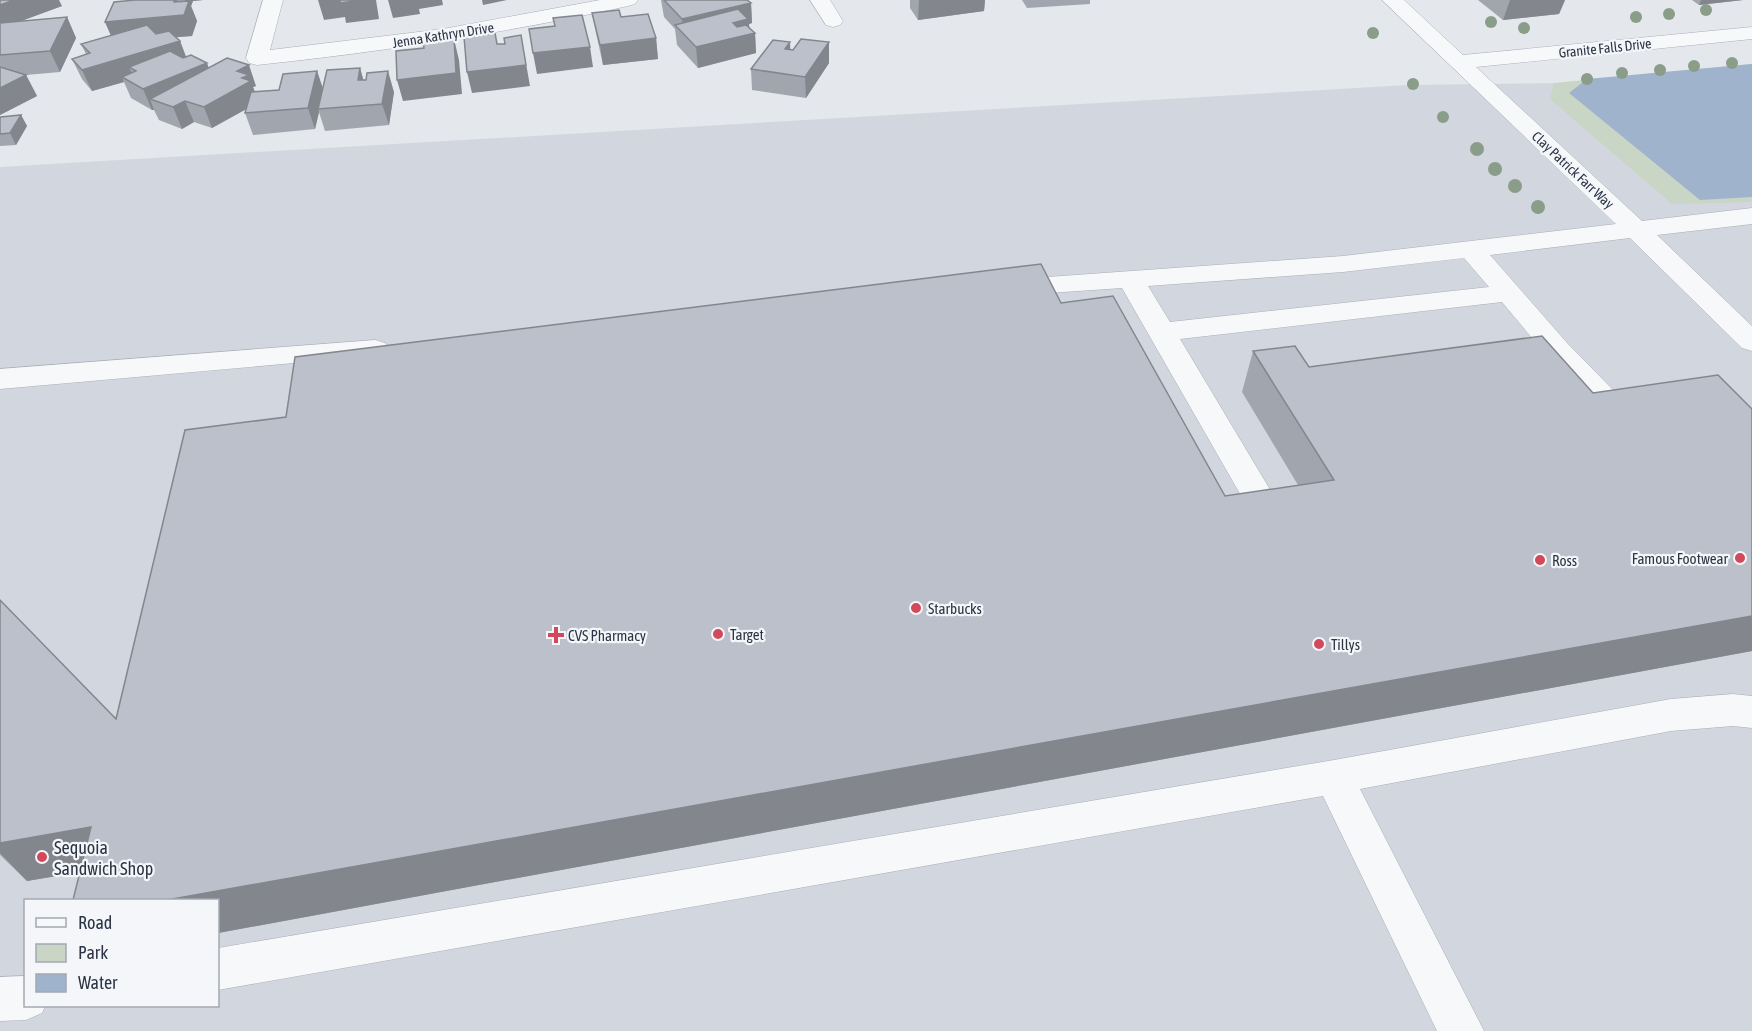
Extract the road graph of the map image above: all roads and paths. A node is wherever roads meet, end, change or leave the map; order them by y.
1 (273, 0) edge
2 (628, 0) edge
3 (820, 0) edge
4 (1392, 0) edge
5 (833, 21) dead end
6 (1752, 33) edge
7 (1458, 62) junction
8 (1752, 216) edge
9 (1637, 230) junction
10 (1471, 250) junction
11 (1130, 279) junction
12 (982, 289) edge
13 (1509, 293) junction
14 (1162, 332) junction
15 (1752, 342) edge
16 (403, 346) edge
17 (1558, 350) junction
18 (1487, 360) edge
19 (0, 379) edge
20 (1606, 401) edge
21 (1259, 498) edge
22 (1752, 712) edge
23 (1334, 777) junction
24 (219, 969) edge
25 (24, 998) edge
26 (0, 999) edge
27 (1461, 1031) edge

1 - 2 street, Jenna Kathryn Drive
3 - 5 street
4 - 7 street, Clay Patrick Farr Way
6 - 7 street, Granite Falls Drive
7 - 9 street, Clay Patrick Farr Way
8 - 9 street
9 - 10 street
9 - 15 street, Clay Patrick Farr Way
10 - 11 street
10 - 13 street
11 - 12 street
11 - 14 street
13 - 14 street
13 - 17 street
14 - 21 street
16 - 19 street
17 - 18 street
17 - 20 street
22 - 23 street
23 - 24 street
23 - 27 street
25 - 26 street

